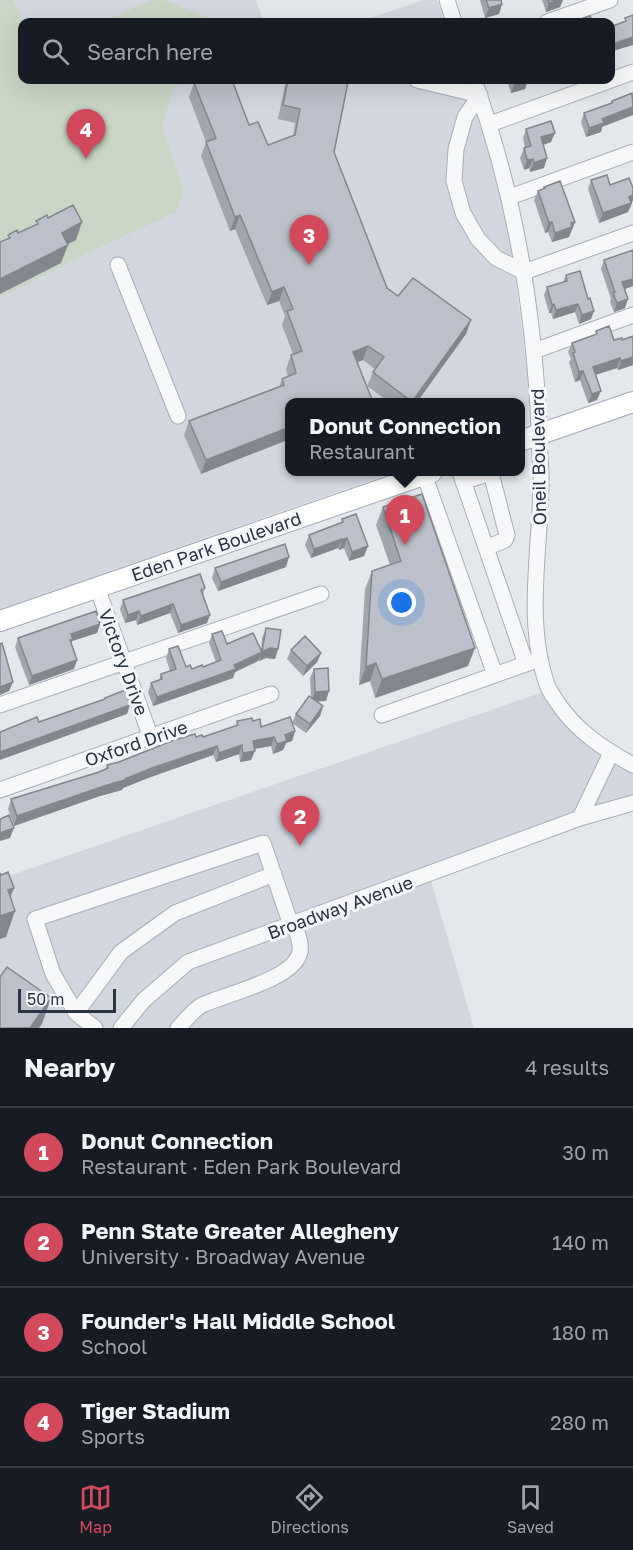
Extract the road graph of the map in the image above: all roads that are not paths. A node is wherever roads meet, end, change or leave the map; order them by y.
1 (447, 0) edge
2 (610, 0) edge
3 (453, 18) edge
4 (558, 18) edge
5 (633, 72) edge
6 (615, 79) edge
7 (434, 84) edge
8 (476, 84) edge
9 (600, 84) edge
10 (480, 95) junction
11 (490, 124) junction
12 (633, 152) edge
13 (510, 197) junction
14 (633, 233) edge
15 (118, 265) dead end
16 (524, 272) junction
17 (633, 315) edge
18 (534, 351) junction
19 (633, 402) edge
20 (178, 416) dead end
21 (530, 438) edge
22 (419, 476) edge
23 (429, 476) edge
24 (490, 476) edge
25 (461, 477) edge
26 (486, 548) junction
27 (97, 587) junction
28 (321, 594) dead end
29 (0, 621) edge
30 (532, 662) junction
31 (124, 663) junction
32 (495, 675) junction
33 (271, 694) dead end
34 (0, 705) edge
35 (382, 715) dead end
36 (151, 738) junction
37 (611, 753) junction
38 (633, 765) edge
39 (0, 790) edge
40 (633, 804) edge
41 (580, 818) junction
42 (274, 874) junction
43 (293, 924) junction
44 (76, 1013) junction
45 (95, 1028) edge
46 (121, 1028) edge
47 (178, 1028) edge

1 - 3 street
2 - 4 street
5 - 6 street
7 - 10 street
8 - 10 street, Oneil Boulevard
9 - 11 street
10 - 11 street, Oneil Boulevard
10 - 16 street
11 - 13 street, Oneil Boulevard
12 - 13 street
13 - 16 street, Oneil Boulevard
14 - 16 street
15 - 20 street
16 - 18 street, Oneil Boulevard
17 - 18 street
18 - 21 street, Oneil Boulevard
19 - 21 main road
21 - 30 street, Oneil Boulevard
22 - 27 main road, Eden Park Boulevard
23 - 32 street
24 - 26 street
25 - 26 street
26 - 30 street
27 - 29 main road, Eden Park Boulevard
27 - 31 street, Victory Drive
28 - 31 street
30 - 32 street
30 - 37 street, Oneil Boulevard
31 - 34 street
31 - 36 street, Victory Drive
32 - 35 street
33 - 36 street, Oxford Drive
36 - 39 street, Oxford Drive
37 - 38 street, Oneil Boulevard
37 - 41 street
40 - 41 street, Broadway Avenue
41 - 43 street, Broadway Avenue
42 - 43 street
42 - 44 street
42 - 44 street
43 - 46 street, Broadway Avenue
43 - 47 street
44 - 45 street

